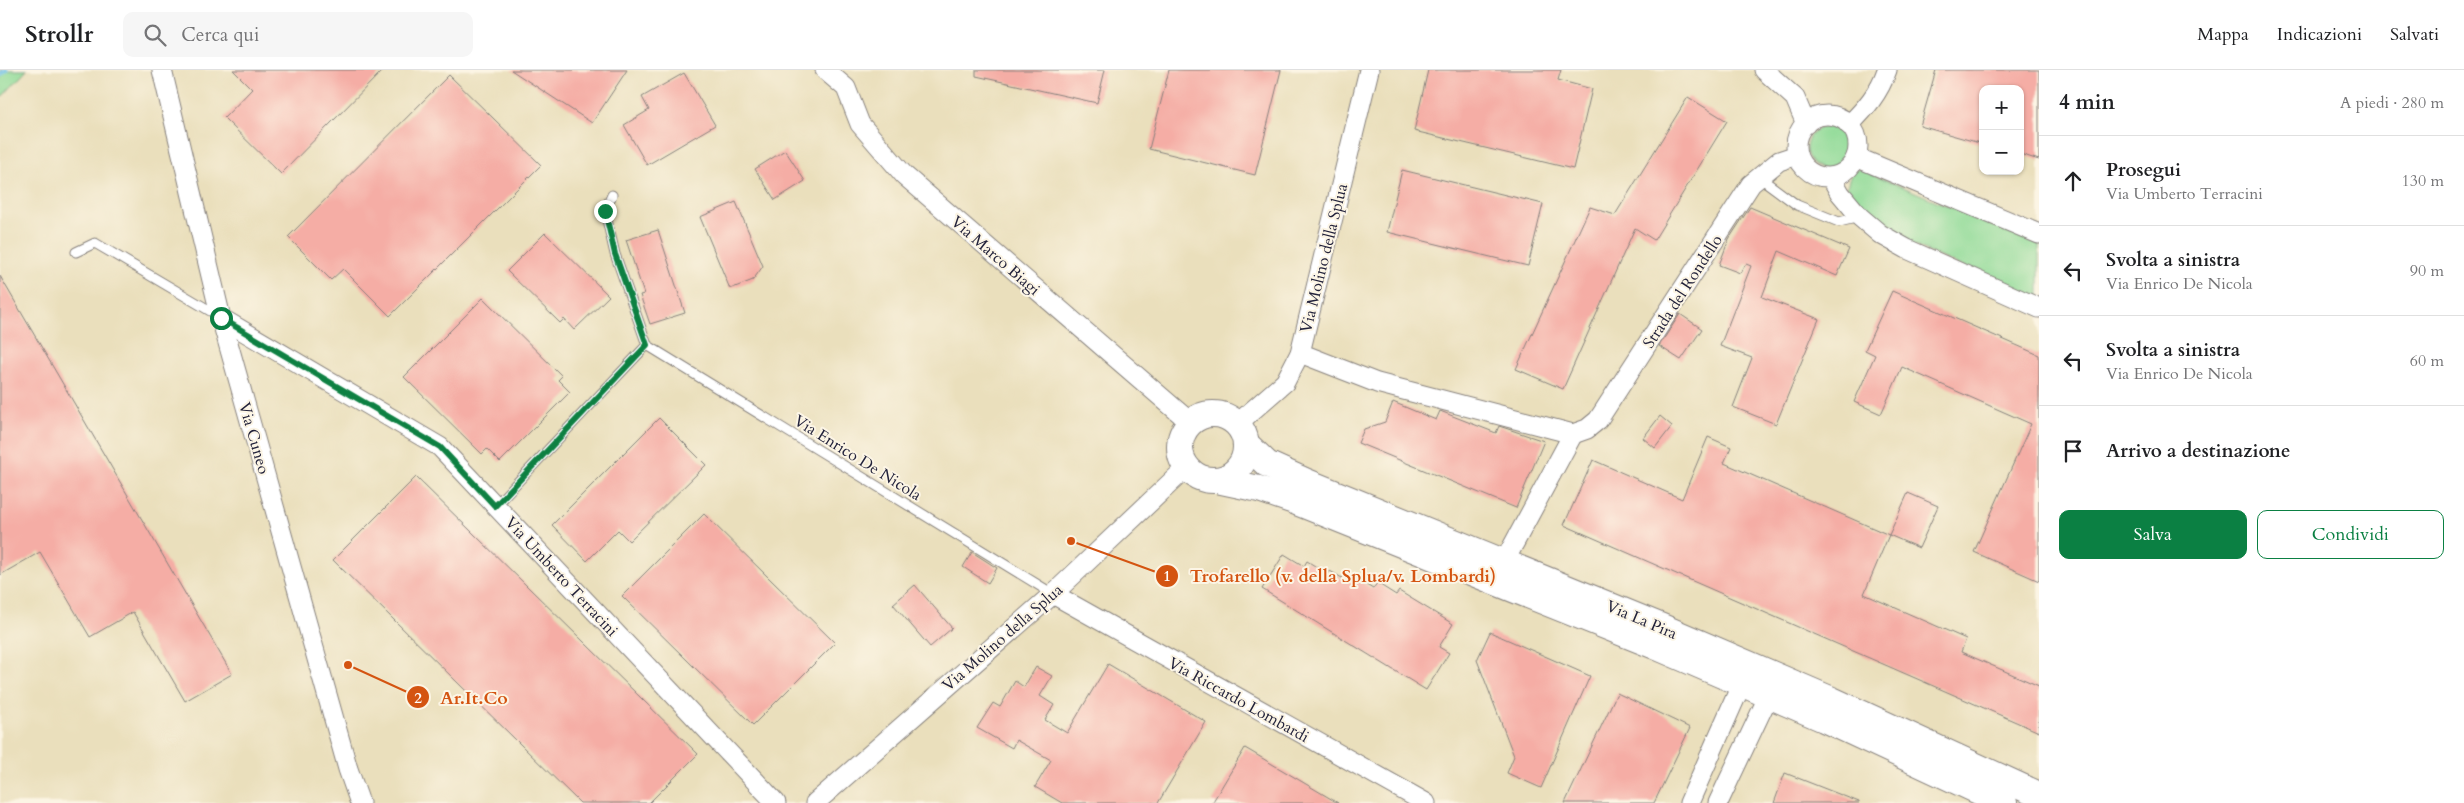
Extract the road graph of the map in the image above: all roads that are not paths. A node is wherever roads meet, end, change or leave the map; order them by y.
1 (162, 70) edge
2 (825, 70) edge
3 (1368, 70) edge
4 (1764, 70) edge
5 (1887, 70) edge
6 (848, 79) edge
7 (1806, 124) junction
8 (1849, 125) junction
9 (1797, 155) junction
10 (1856, 157) junction
11 (1759, 176) junction
12 (1831, 177) junction
13 (612, 195) dead end
14 (1860, 217) junction
15 (2039, 234) edge
16 (76, 252) dead end
17 (2039, 308) edge
18 (221, 318) junction
19 (647, 345) junction
20 (1300, 353) junction
21 (1190, 422) junction
22 (1242, 434) junction
23 (1573, 434) junction
24 (1186, 468) junction
25 (1217, 480) junction
26 (495, 506) junction
27 (1504, 562) junction
28 (1053, 594) junction
29 (1742, 683) junction
30 (1769, 695) junction
31 (1699, 781) junction
32 (2039, 795) edge
33 (1720, 797) edge
34 (360, 803) edge
35 (776, 803) edge
36 (815, 803) edge
37 (1426, 803) edge
38 (1689, 803) edge
39 (2004, 803) edge

1 - 18 street, Via Cuneo
2 - 6 street, Via Marco Biagi
3 - 20 street, Via Molino della Splua
4 - 7 street
5 - 8 street
6 - 21 street, Via Marco Biagi
7 - 8 street
7 - 9 street
8 - 10 street
9 - 11 street, Strada del Rondello
9 - 12 street
10 - 12 street
10 - 15 street
11 - 14 lane
11 - 23 street, Strada del Rondello
12 - 14 street
13 - 19 lane
14 - 17 street
16 - 18 lane
18 - 26 street, Via Umberto Terracini
18 - 34 street, Via Cuneo
19 - 26 lane
19 - 28 lane, Via Enrico De Nicola
20 - 22 street, Via Molino della Splua
20 - 23 street
21 - 22 street
21 - 24 street
22 - 25 street
22 - 27 street, Via La Pira
23 - 27 street
24 - 25 street
24 - 28 street, Via Molino della Splua
25 - 29 street, Via La Pira
26 - 35 street, Via Umberto Terracini
27 - 32 street, Via La Pira
28 - 36 street, Via Molino della Splua
28 - 37 street, Via Riccardo Lombardi
29 - 30 street, Via La Pira
29 - 31 street
30 - 33 street
30 - 39 street, Via La Pira
31 - 33 street
31 - 38 street

